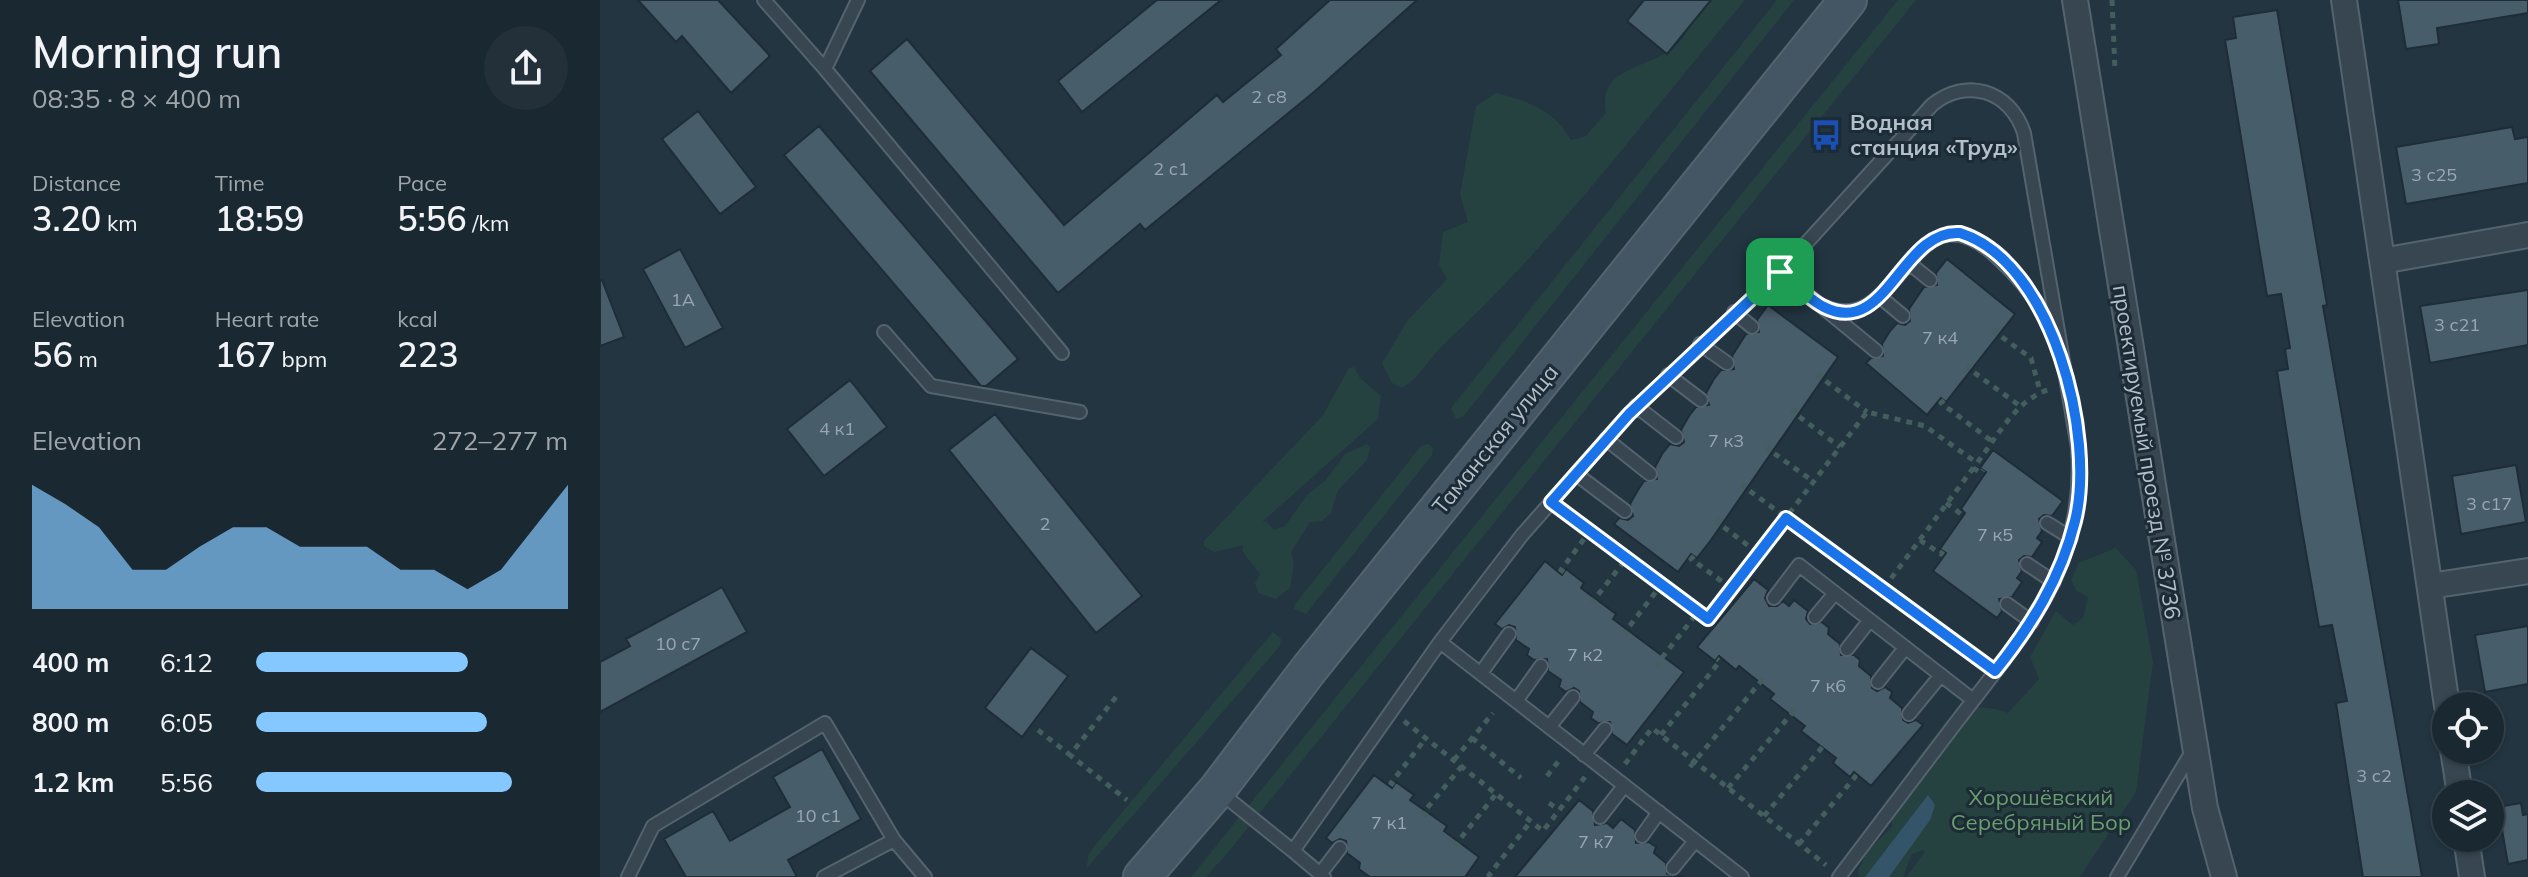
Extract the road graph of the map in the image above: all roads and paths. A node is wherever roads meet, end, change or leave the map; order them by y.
1 (764, 0) edge
2 (858, 0) edge
3 (1848, 0) edge
4 (2078, 0) edge
5 (2112, 0) edge
6 (2344, 0) edge
7 (825, 69) junction
8 (2115, 71) dead end
9 (2528, 235) edge
10 (2382, 261) junction
11 (1909, 263) junction
12 (1780, 272) junction
13 (1930, 280) dead end
14 (1879, 296) junction
15 (1819, 304) junction
16 (1734, 312) junction
17 (1903, 316) dead end
18 (1752, 327) dead end
19 (1997, 329) dead end
20 (884, 332) dead end
21 (1700, 344) junction
22 (1876, 351) dead end
23 (1062, 353) dead end
24 (2063, 357) junction
25 (1727, 363) dead end
26 (1971, 365) dead end
27 (1821, 373) dead end
28 (1668, 375) junction
29 (2068, 386) junction
30 (2040, 391) junction
31 (1701, 400) dead end
32 (1944, 400) dead end
33 (1636, 406) junction
34 (2020, 406) junction
35 (1796, 409) dead end
36 (1080, 412) dead end
37 (1867, 412) junction
38 (1676, 437) dead end
39 (1606, 439) junction
40 (1993, 442) junction
41 (1771, 446) dead end
42 (1840, 447) junction
43 (1975, 465) junction
44 (1983, 470) dead end
45 (1576, 474) junction
46 (1650, 474) dead end
47 (1814, 482) junction
48 (1745, 483) dead end
49 (1551, 502) junction
50 (1946, 503) junction
51 (1625, 511) dead end
52 (1963, 511) dead end
53 (1786, 518) junction
54 (1720, 520) dead end
55 (2047, 523) dead end
56 (1590, 531) junction
57 (2071, 538) junction
58 (1920, 540) junction
59 (1943, 551) dead end
60 (1758, 553) junction
61 (1694, 556) dead end
62 (1627, 558) junction
63 (2027, 564) dead end
64 (2528, 571) edge
65 (1564, 572) dead end
66 (2054, 582) junction
67 (1662, 584) junction
68 (2430, 586) junction
69 (1731, 588) junction
70 (1884, 588) junction
71 (1835, 593) junction
72 (1774, 598) dead end
73 (1596, 603) dead end
74 (2007, 604) dead end
75 (1698, 612) junction
76 (1815, 617) dead end
77 (1870, 620) junction
78 (2032, 622) junction
79 (1509, 634) dead end
80 (1628, 635) dead end
81 (1440, 642) junction
82 (1905, 648) junction
83 (1847, 649) dead end
84 (1717, 659) dead end
85 (1541, 666) dead end
86 (1660, 667) dead end
87 (1995, 671) junction
88 (1481, 673) junction
89 (1941, 675) junction
90 (1759, 678) dead end
91 (1878, 682) dead end
92 (2445, 692) edge
93 (1116, 697) dead end
94 (1573, 697) dead end
95 (1973, 700) junction
96 (1516, 701) junction
97 (1391, 710) junction
98 (1790, 710) dead end
99 (1493, 713) dead end
100 (1909, 714) dead end
101 (1549, 727) junction
102 (1605, 729) dead end
103 (1038, 730) dead end
104 (1661, 735) junction
105 (1426, 738) junction
106 (1472, 738) junction
107 (1821, 742) dead end
108 (2195, 747) junction
109 (1070, 755) junction
110 (1584, 755) junction
111 (1454, 760) junction
112 (1557, 763) dead end
113 (1595, 764) junction
114 (1692, 764) junction
115 (1462, 766) junction
116 (1852, 775) dead end
117 (1547, 776) dead end
118 (1521, 778) dead end
119 (1619, 782) junction
120 (1394, 785) dead end
121 (1728, 788) junction
122 (1217, 790) junction
123 (1496, 794) junction
124 (1127, 800) dead end
125 (1549, 803) dead end
126 (1523, 804) dead end
127 (1559, 810) junction
128 (1518, 811) junction
129 (1659, 812) junction
130 (1427, 816) dead end
131 (1764, 816) junction
132 (1600, 817) dead end
133 (1531, 821) junction
134 (1642, 836) dead end
135 (894, 840) junction
136 (1695, 841) junction
137 (1799, 844) junction
138 (1459, 846) dead end
139 (1340, 848) dead end
140 (1293, 851) junction
141 (2468, 852) edge
142 (1673, 868) dead end
143 (1727, 873) edge
144 (1322, 875) edge
145 (1839, 876) edge
146 (628, 877) edge
147 (824, 877) edge
148 (925, 877) edge
149 (1142, 877) edge
150 (1491, 877) edge
151 (1742, 877) edge
152 (2117, 877) edge
153 (2224, 877) edge
154 (2472, 877) edge

1 - 7 lane
2 - 7 lane
3 - 122 street, Таманская улица
4 - 108 street, проектируемый проезд № 3736
5 - 8 path
6 - 10 street
7 - 23 lane
9 - 10 street
10 - 68 street
11 - 13 lane
11 - 14 lane
11 - 24 lane
12 - 15 lane
12 - 16 lane
12 - 24 lane
14 - 15 lane
14 - 17 lane
15 - 22 lane
16 - 18 lane
16 - 21 lane
19 - 30 path
20 - 36 lane
21 - 25 lane
21 - 28 lane
24 - 29 lane
26 - 34 path
27 - 37 path
28 - 31 lane
28 - 33 lane
29 - 30 path
29 - 57 lane
30 - 34 path
32 - 40 path
33 - 38 lane
33 - 39 lane
34 - 40 path
35 - 42 path
37 - 42 path
37 - 43 path
39 - 45 lane
39 - 46 lane
40 - 43 path
41 - 47 path
42 - 47 path
43 - 44 path
43 - 50 path
45 - 49 lane
45 - 51 lane
47 - 53 path
48 - 53 path
49 - 56 path
49 - 81 lane
50 - 52 path
50 - 58 path
53 - 60 path
53 - 70 path
54 - 60 path
55 - 57 lane
56 - 62 path
56 - 65 path
57 - 66 lane
58 - 59 path
58 - 70 path
60 - 69 path
61 - 69 path
62 - 67 path
62 - 73 path
63 - 66 lane
64 - 68 street
66 - 78 lane
67 - 75 path
67 - 80 path
68 - 92 street
69 - 75 path
70 - 87 path
71 - 72 lane
71 - 76 lane
71 - 77 lane
74 - 78 lane
75 - 86 path
77 - 82 lane
77 - 83 lane
78 - 87 lane
79 - 88 lane
81 - 88 lane
81 - 97 lane
82 - 89 lane
82 - 91 lane
84 - 104 path
85 - 96 lane
87 - 95 lane
88 - 96 lane
89 - 95 lane
89 - 100 lane
90 - 114 path
93 - 109 path
94 - 101 lane
95 - 145 lane
96 - 101 lane
97 - 105 path
97 - 140 lane
98 - 121 path
99 - 106 path
101 - 110 lane
102 - 110 lane
103 - 109 path
104 - 114 path
104 - 119 path
105 - 111 path
105 - 120 path
106 - 111 path
106 - 118 path
107 - 131 path
108 - 152 lane
108 - 153 street, проектируемый проезд № 3736
109 - 124 path
110 - 113 lane
111 - 115 path
112 - 117 path
113 - 119 lane
113 - 127 path
114 - 121 path
115 - 123 path
115 - 130 path
116 - 137 path
119 - 129 lane
119 - 132 lane
121 - 131 path
122 - 140 lane
122 - 149 street, Таманская улица
123 - 128 path
123 - 138 path
125 - 127 path
126 - 128 path
127 - 133 path
128 - 133 path
129 - 134 lane
129 - 136 lane
131 - 137 path
133 - 150 path
135 - 146 lane
135 - 147 lane
135 - 148 lane
136 - 142 lane
136 - 143 lane
137 - 145 path
139 - 144 lane
140 - 144 lane
141 - 154 street
143 - 151 lane

